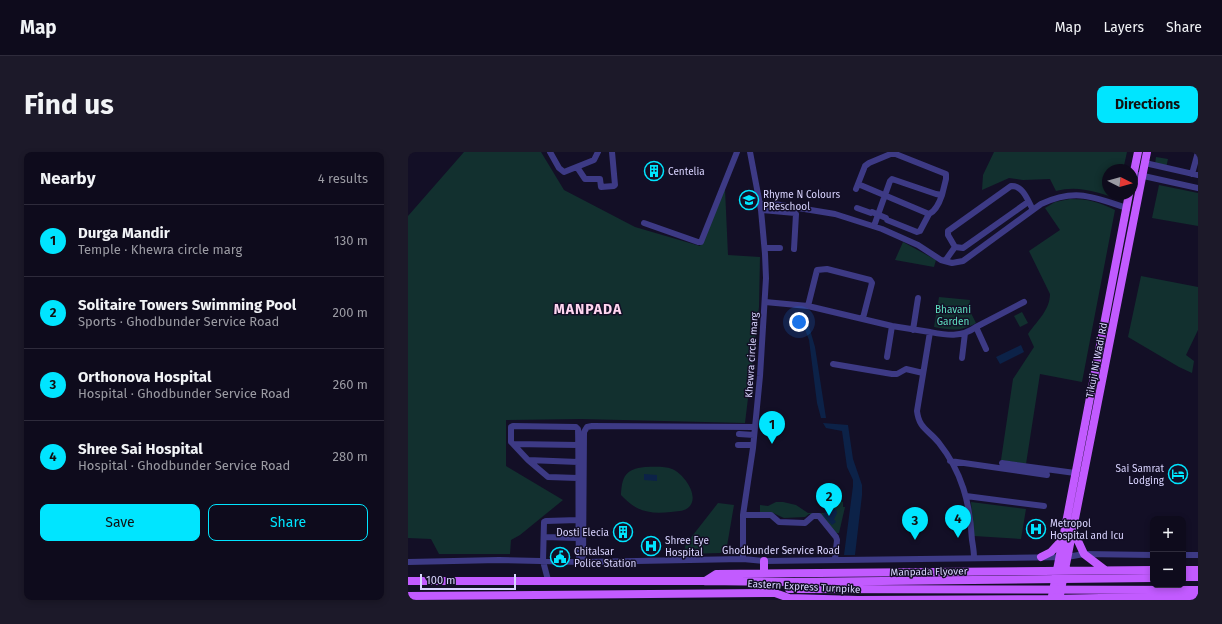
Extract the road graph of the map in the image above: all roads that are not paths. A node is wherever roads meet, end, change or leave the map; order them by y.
1 (550, 152) edge
2 (598, 152) edge
3 (612, 152) edge
4 (737, 152) edge
5 (750, 152) edge
6 (1138, 152) edge
7 (1147, 152) edge
8 (1198, 152) edge
9 (1145, 163) junction
10 (1136, 164) edge
11 (577, 167) junction
12 (1195, 174) edge
13 (1142, 175) junction
14 (1138, 176) edge
15 (1198, 188) edge
16 (942, 194) junction
17 (885, 195) junction
18 (1129, 200) edge
19 (1028, 202) junction
20 (761, 207) junction
21 (856, 208) dead end
22 (1127, 208) junction
23 (1033, 210) junction
24 (929, 214) junction
25 (878, 215) junction
26 (644, 223) dead end
27 (874, 226) junction
28 (955, 247) junction
29 (765, 248) junction
30 (780, 248) dead end
31 (794, 249) dead end
32 (946, 261) junction
33 (918, 298) dead end
34 (764, 302) junction
35 (1024, 302) dead end
36 (808, 306) junction
37 (863, 318) junction
38 (892, 326) junction
39 (976, 327) junction
40 (913, 330) junction
41 (930, 332) junction
42 (965, 333) junction
43 (986, 349) dead end
44 (887, 357) dead end
45 (962, 358) dead end
46 (833, 364) dead end
47 (923, 372) junction
48 (754, 427) junction
49 (739, 434) dead end
50 (754, 435) junction
51 (513, 444) junction
52 (578, 445) junction
53 (738, 445) dead end
54 (753, 445) junction
55 (528, 460) junction
56 (950, 461) junction
57 (578, 462) junction
58 (1002, 463) dead end
59 (1075, 474) junction
60 (1047, 475) dead end
61 (578, 478) junction
62 (966, 496) junction
63 (1044, 506) dead end
64 (743, 516) junction
65 (578, 520) junction
66 (1073, 530) junction
67 (544, 537) junction
68 (578, 538) junction
69 (1063, 539) junction
70 (1084, 554) junction
71 (1150, 555) edge
72 (1186, 555) edge
73 (1198, 555) edge
74 (1041, 557) junction
75 (1063, 557) junction
76 (973, 558) junction
77 (743, 560) junction
78 (835, 560) junction
79 (543, 561) junction
80 (764, 561) junction
81 (408, 562) edge
82 (581, 562) junction
83 (1105, 570) junction
84 (1150, 570) edge
85 (1186, 570) edge
86 (1198, 570) edge
87 (1061, 571) junction
88 (978, 572) junction
89 (764, 573) junction
90 (1186, 577) edge
91 (1198, 577) edge
92 (1150, 578) edge
93 (548, 580) junction
94 (408, 581) edge
95 (705, 581) junction
96 (790, 586) junction
97 (1198, 590) edge
98 (775, 593) junction
99 (408, 596) edge
100 (1198, 596) edge
101 (490, 598) edge
102 (506, 598) edge
103 (978, 599) edge
104 (1055, 599) junction
105 (830, 600) edge

1 - 11 street
2 - 11 street
3 - 11 street
4 - 26 street
5 - 20 street, Khewra circle marg
6 - 10 main road
7 - 9 main road, Tikuji Ni Wadi Rd
8 - 12 street
9 - 12 street
9 - 13 main road, Tikuji Ni Wadi Rd
13 - 14 street
13 - 15 street
13 - 66 main road, Tikuji Ni Wadi Rd
16 - 17 street
16 - 17 street
16 - 24 street
17 - 24 street
17 - 25 street
18 - 22 main road, Tikuji Ni Wadi Rd
19 - 23 street
19 - 28 street
19 - 28 street
20 - 27 street
20 - 29 street, Khewra circle marg
20 - 31 street
21 - 25 street
22 - 23 street
22 - 59 main road, Tikuji Ni Wadi Rd
23 - 32 street
24 - 25 street
25 - 27 street
27 - 32 street
28 - 32 street
29 - 30 street
29 - 34 street, Khewra circle marg
33 - 40 street
34 - 36 street
34 - 48 street, Khewra circle marg
35 - 39 street
36 - 37 street
36 - 37 street
37 - 38 street
38 - 40 street
38 - 44 street
39 - 42 street
39 - 43 street
40 - 41 street
41 - 42 street
41 - 47 street
42 - 45 street
46 - 47 street
47 - 56 street
48 - 50 street, Khewra circle marg
48 - 82 street
49 - 50 street
50 - 54 street, Khewra circle marg
51 - 52 street
51 - 52 street
51 - 55 street
52 - 57 street
53 - 54 street
54 - 64 street, Khewra circle marg
55 - 57 street
55 - 61 street
56 - 60 street
56 - 62 street
57 - 61 street
58 - 59 street
59 - 69 main road, Tikuji Ni Wadi Rd
61 - 65 street
62 - 63 street
62 - 76 street
64 - 77 street, Khewra circle marg
64 - 78 street
65 - 67 street
65 - 68 street
66 - 70 main road
66 - 75 main road, Tikuji Ni Wadi Rd
67 - 68 street
67 - 79 street
68 - 82 street
69 - 74 main road
69 - 75 main road, Tikuji Ni Wadi Rd
70 - 71 street, Ghodbunder Service Road
70 - 75 street, Ghodbunder Service Road
70 - 83 main road
72 - 73 street
74 - 75 street, Ghodbunder Service Road
74 - 76 street, Ghodbunder Service Road
75 - 87 main road, Tikuji Ni Wadi Rd
76 - 78 street, Ghodbunder Service Road
77 - 80 street, Ghodbunder Service Road
77 - 82 street, Ghodbunder Service Road
78 - 80 street, Ghodbunder Service Road
79 - 81 street, Ghodbunder Service Road
79 - 82 street, Ghodbunder Service Road
79 - 93 street
80 - 89 main road
83 - 84 main road, Eastern Express Turnpike
83 - 87 main road, Eastern Express Turnpike
85 - 86 main road
87 - 88 main road, Eastern Express Turnpike
87 - 104 main road, Tikuji Ni Wadi Rd
88 - 89 main road, Eastern Express Turnpike
88 - 103 main road
89 - 95 main road, Eastern Express Turnpike
90 - 91 main road
92 - 96 main road, Manpada Flyover, bridge
93 - 94 main road, Eastern Express Turnpike
93 - 95 main road, Eastern Express Turnpike
95 - 96 main road, Manpada Flyover
96 - 97 main road, Manpada Flyover, bridge
96 - 98 main road, Manpada Flyover
98 - 102 main road, Eastern Express Turnpike
98 - 105 main road, Eastern Express Turnpike
99 - 101 main road, Eastern Express Turnpike
100 - 104 main road, Eastern Express Turnpike
101 - 102 main road, Eastern Express Turnpike
103 - 104 main road, Eastern Express Turnpike
103 - 105 main road, Eastern Express Turnpike

